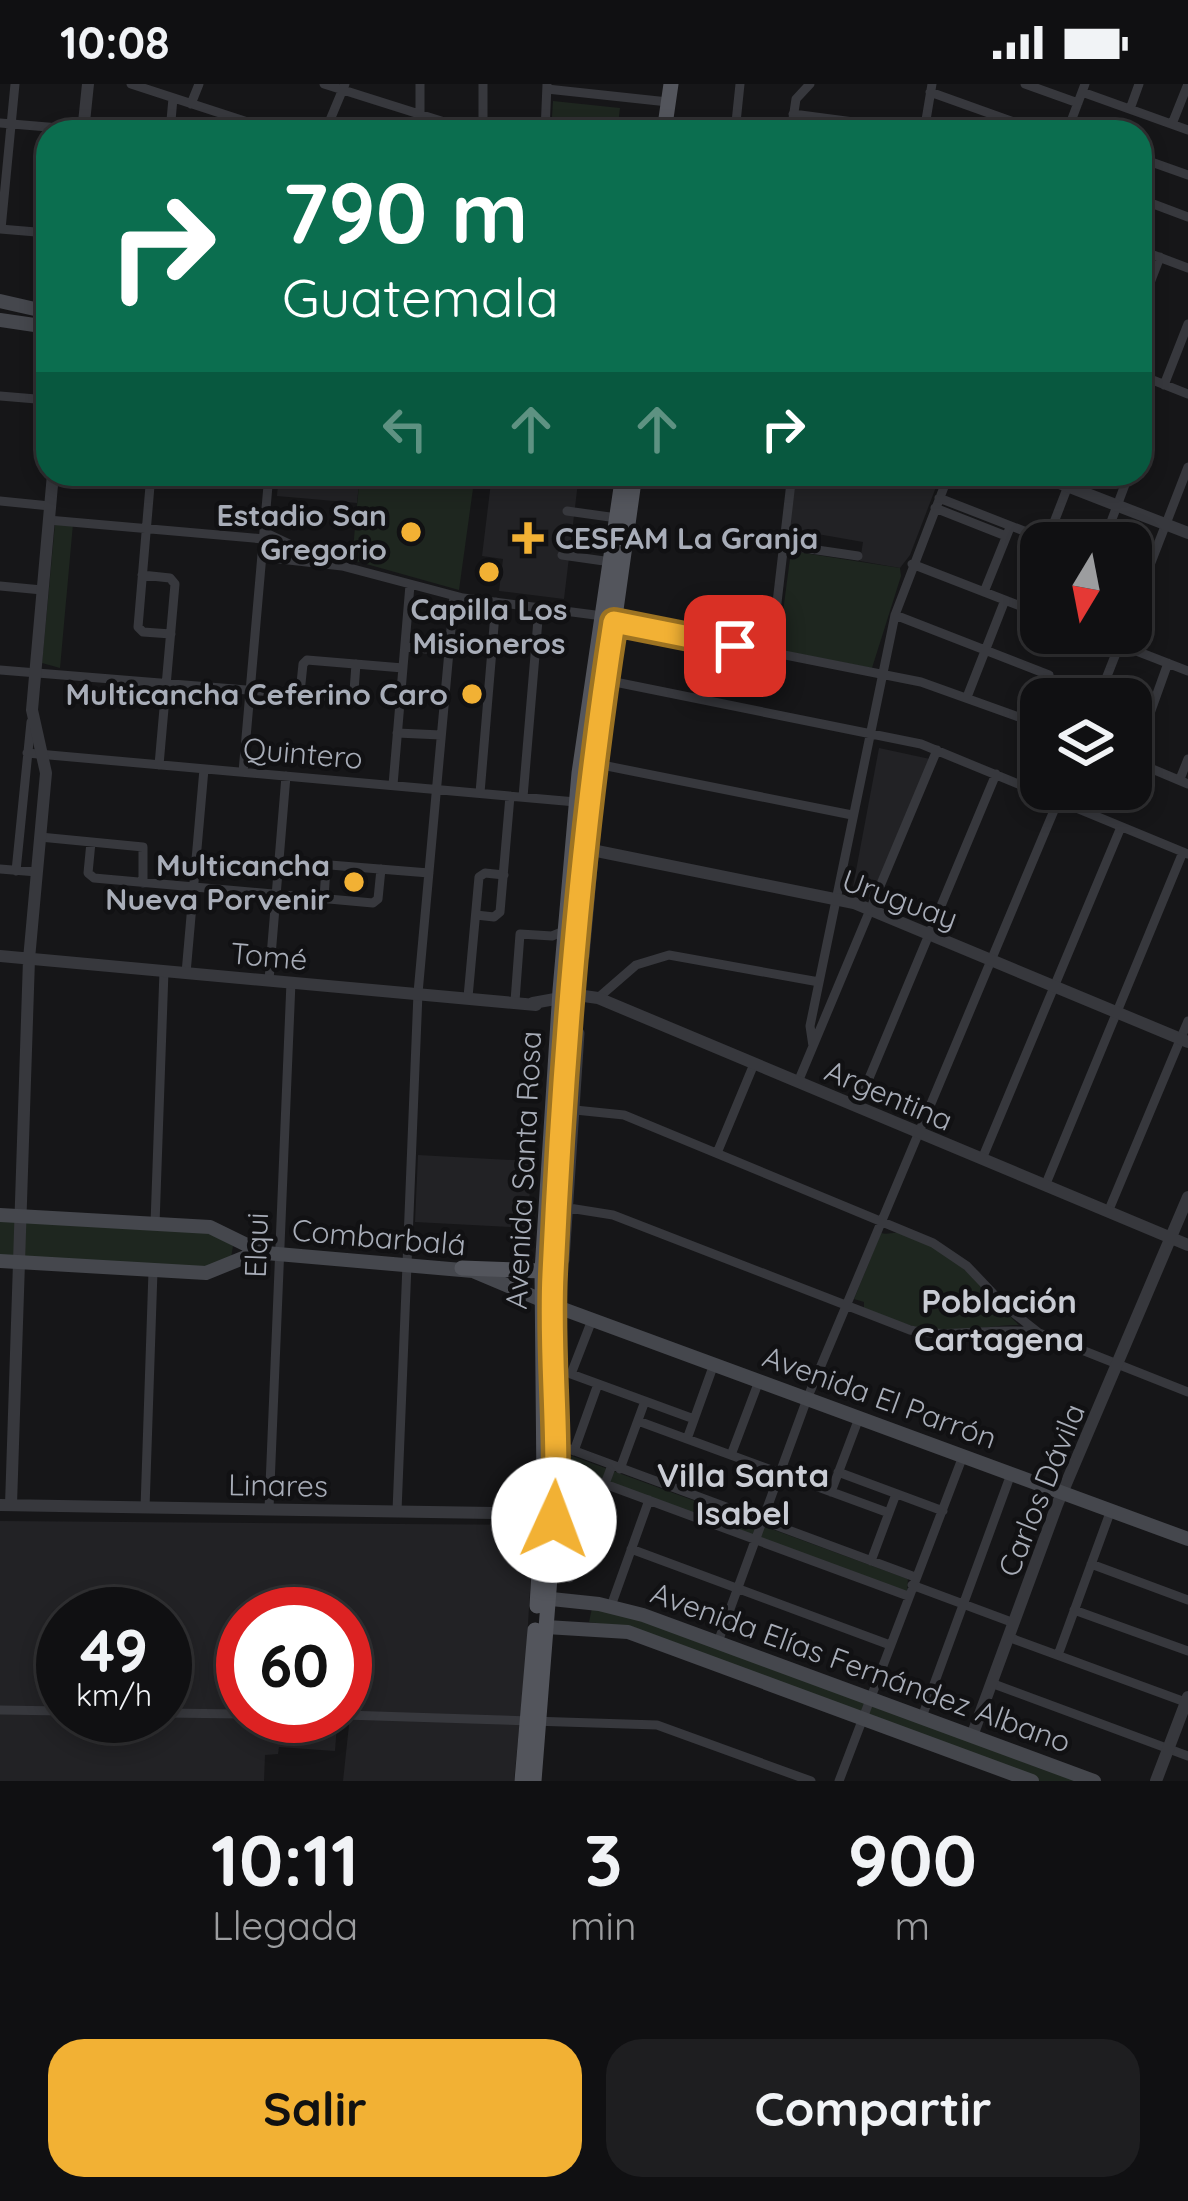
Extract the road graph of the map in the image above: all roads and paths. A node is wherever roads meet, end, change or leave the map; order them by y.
1 (15, 84) edge
2 (88, 84) edge
3 (200, 84) edge
4 (324, 84) edge
5 (420, 84) edge
6 (483, 84) edge
7 (671, 84) edge
8 (680, 84) edge
9 (740, 84) edge
10 (810, 84) edge
11 (1025, 84) edge
12 (1139, 84) edge
13 (1188, 84) edge
14 (139, 85) edge
15 (547, 86) edge
16 (343, 87) edge
17 (931, 88) edge
18 (1082, 93) edge
19 (173, 98) junction
20 (668, 102) junction
21 (191, 104) junction
22 (1130, 109) junction
23 (420, 114) junction
24 (793, 114) junction
25 (240, 119) joint
26 (84, 120) edge
27 (171, 120) edge
28 (243, 120) edge
29 (330, 120) edge
30 (440, 120) edge
31 (481, 120) edge
32 (546, 120) edge
33 (666, 120) edge
34 (676, 120) edge
35 (736, 120) edge
36 (792, 120) edge
37 (840, 120) edge
38 (927, 120) edge
39 (1012, 120) edge
40 (6, 124) edge
41 (1172, 124) junction
42 (36, 127) edge
43 (1188, 130) edge
44 (1152, 162) edge
45 (1188, 175) edge
46 (1152, 204) edge
47 (1188, 217) edge
48 (1, 229) edge
49 (36, 232) edge
50 (1152, 254) edge
51 (1160, 257) junction
52 (1188, 268) edge
53 (1152, 278) edge
54 (0, 301) edge
55 (36, 309) edge
56 (0, 320) edge
57 (1188, 324) edge
58 (36, 325) edge
59 (1152, 380) edge
60 (1165, 385) junction
61 (1188, 394) edge
62 (0, 396) edge
63 (36, 399) edge
64 (1188, 467) edge
65 (51, 486) edge
66 (150, 486) edge
67 (268, 486) edge
68 (621, 486) edge
69 (633, 486) edge
70 (790, 486) edge
71 (944, 486) edge
72 (1068, 486) joint
73 (1125, 486) edge
74 (0, 502) edge
75 (937, 503) junction
76 (1117, 505) junction
77 (567, 512) dead end
78 (49, 513) junction
79 (617, 518) junction
80 (1054, 522) edge
81 (1110, 522) edge
82 (1166, 524) junction
83 (147, 528) junction
84 (1008, 531) junction
85 (1188, 533) edge
86 (1020, 534) edge
87 (264, 535) junction
88 (783, 545) junction
89 (562, 555) dead end
90 (858, 556) dead end
91 (262, 557) junction
92 (1152, 560) edge
93 (611, 562) junction
94 (332, 564) junction
95 (912, 565) junction
96 (142, 575) junction
97 (410, 584) junction
98 (0, 586) edge
99 (42, 590) junction
100 (984, 592) junction
101 (454, 596) junction
102 (1005, 600) junction
103 (496, 602) junction
104 (1020, 606) edge
105 (539, 608) junction
106 (895, 615) junction
107 (608, 619) junction
108 (171, 634) junction
109 (405, 646) junction
110 (985, 650) junction
111 (449, 651) junction
112 (771, 653) junction
113 (1151, 654) edge
114 (1168, 663) junction
115 (356, 664) junction
116 (403, 668) junction
117 (0, 670) edge
118 (1188, 671) edge
119 (35, 672) junction
120 (882, 673) junction
121 (1049, 678) edge
122 (604, 680) junction
123 (167, 681) junction
124 (250, 689) junction
125 (300, 693) junction
126 (967, 697) junction
127 (595, 705) junction
128 (1152, 706) edge
129 (32, 710) junction
130 (1020, 717) edge
131 (398, 733) junction
132 (869, 734) junction
133 (441, 735) junction
134 (937, 750) junction
135 (27, 753) junction
136 (42, 754) junction
137 (1188, 759) edge
138 (602, 764) junction
139 (159, 765) junction
140 (1152, 768) edge
141 (204, 769) junction
142 (243, 772) junction
143 (996, 774) junction
144 (286, 776) junction
145 (1020, 782) edge
146 (1184, 782) edge
147 (393, 785) junction
148 (436, 789) junction
149 (480, 793) junction
150 (516, 796) junction
151 (576, 802) junction
152 (1055, 810) edge
153 (1089, 810) edge
154 (853, 815) junction
155 (1120, 827) junction
156 (40, 837) junction
157 (91, 842) junction
158 (582, 846) junction
159 (0, 853) edge
160 (1186, 853) edge
161 (18, 855) junction
162 (0, 869) edge
163 (381, 869) junction
164 (16, 871) junction
165 (37, 872) junction
166 (429, 873) junction
167 (504, 875) junction
168 (143, 883) junction
169 (194, 887) junction
170 (276, 894) junction
171 (324, 898) junction
172 (835, 899) junction
173 (870, 909) junction
174 (476, 915) junction
175 (928, 934) junction
176 (560, 937) junction
177 (0, 956) edge
178 (29, 959) junction
179 (991, 960) junction
180 (164, 971) junction
181 (186, 973) junction
182 (268, 980) junction
183 (291, 982) junction
184 (819, 982) junction
185 (1054, 986) junction
186 (418, 993) junction
187 (468, 998) junction
188 (598, 998) junction
189 (515, 1001) junction
190 (566, 1007) junction
191 (1118, 1013) junction
192 (1188, 1021) edge
193 (1184, 1041) edge
194 (813, 1046) junction
195 (754, 1064) junction
196 (797, 1082) junction
197 (856, 1107) junction
198 (575, 1109) junction
199 (919, 1133) junction
200 (717, 1153) junction
201 (982, 1160) junction
202 (1045, 1186) junction
203 (1188, 1197) edge
204 (568, 1208) junction
205 (1108, 1212) junction
206 (0, 1215) edge
207 (20, 1216) junction
208 (882, 1221) junction
209 (154, 1224) junction
210 (1171, 1238) junction
211 (234, 1239) junction
212 (1188, 1246) edge
213 (273, 1254) junction
214 (0, 1261) edge
215 (19, 1262) junction
216 (234, 1262) junction
217 (407, 1264) junction
218 (462, 1268) junction
219 (523, 1270) junction
220 (153, 1271) junction
221 (548, 1275) junction
222 (515, 1289) junction
223 (547, 1303) junction
224 (845, 1307) junction
225 (592, 1320) junction
226 (1039, 1333) junction
227 (714, 1364) junction
228 (1118, 1364) junction
229 (759, 1381) junction
230 (598, 1384) junction
231 (1188, 1392) edge
232 (807, 1399) junction
233 (645, 1401) junction
234 (859, 1418) junction
235 (694, 1419) junction
236 (638, 1420) junction
237 (687, 1438) junction
238 (556, 1444) junction
239 (574, 1451) junction
240 (731, 1455) junction
241 (963, 1456) junction
242 (556, 1466) junction
243 (616, 1467) junction
244 (838, 1472) junction
245 (780, 1473) junction
246 (1011, 1474) junction
247 (605, 1484) junction
248 (831, 1492) junction
249 (1064, 1493) junction
250 (896, 1494) junction
251 (649, 1500) junction
252 (5, 1505) edge
253 (145, 1508) junction
254 (269, 1509) junction
255 (1111, 1510) junction
256 (397, 1511) junction
257 (943, 1511) junction
258 (889, 1513) junction
259 (549, 1514) junction
260 (763, 1521) junction
261 (1188, 1539) edge
262 (756, 1540) junction
263 (632, 1549) junction
264 (871, 1561) junction
265 (1091, 1564) junction
266 (570, 1578) dead end
267 (912, 1586) junction
268 (738, 1589) junction
269 (1188, 1600) edge
270 (541, 1602) junction
271 (588, 1603) junction
272 (964, 1604) junction
273 (611, 1606) junction
274 (1074, 1610) junction
275 (546, 1627) junction
276 (581, 1627) junction
277 (1011, 1630) junction
278 (718, 1642) junction
279 (890, 1645) junction
280 (1188, 1651) edge
281 (1058, 1655) junction
282 (991, 1683) junction
283 (870, 1698) junction
284 (1187, 1701) edge
285 (0, 1711) edge
286 (36, 1712) edge
287 (372, 1715) edge
288 (922, 1717) junction
289 (533, 1718) junction
290 (862, 1718) junction
291 (971, 1736) junction
292 (1168, 1748) junction
293 (1188, 1756) edge
294 (522, 1781) edge
295 (533, 1781) edge
296 (811, 1781) edge
297 (839, 1781) edge
298 (1032, 1781) edge
299 (1094, 1781) edge
300 (1156, 1781) edge

1 - 40 street
2 - 26 street
3 - 21 street
4 - 16 street
5 - 23 street
6 - 31 street
7 - 20 main road
8 - 34 main road
9 - 35 street
10 - 24 street
11 - 18 street
12 - 22 street
13 - 41 street
14 - 19 street
15 - 20 street
15 - 32 street
16 - 23 street
16 - 29 street
17 - 38 street
17 - 39 street
18 - 22 street
19 - 21 street
19 - 27 street
20 - 33 main road
21 - 25 street
22 - 41 street
23 - 30 street
24 - 36 street
24 - 37 street
25 - 28 street
40 - 42 street
40 - 48 street
41 - 43 street
44 - 45 street
46 - 47 street
48 - 49 street
50 - 51 street
51 - 52 street
51 - 53 street
54 - 55 main road
56 - 58 main road
57 - 60 street
59 - 60 street
60 - 61 street
62 - 63 street
64 - 82 street
65 - 78 street
66 - 83 street
67 - 87 street
68 - 79 main road, Avenida Santa Rosa
69 - 107 main road, Avenida Santa Rosa
70 - 88 street
71 - 75 street
72 - 76 street
72 - 80 street
73 - 76 street
74 - 78 street
75 - 84 street
75 - 95 street
76 - 81 street
76 - 82 street
77 - 79 street
78 - 83 street
78 - 99 street
79 - 93 main road, Avenida Santa Rosa
82 - 85 street
82 - 92 street
83 - 87 street
83 - 96 street
84 - 86 street
84 - 100 street
87 - 91 street
87 - 94 street
88 - 90 street
88 - 112 street
89 - 93 street
91 - 94 street
91 - 124 street
93 - 107 main road, Avenida Santa Rosa
94 - 97 street
95 - 100 street
95 - 106 street
96 - 108 street
96 - 108 street
97 - 101 street
97 - 109 street
98 - 99 street
99 - 119 street
100 - 102 street
101 - 103 street
101 - 111 street
102 - 104 street
102 - 110 street
103 - 105 street
103 - 149 street
105 - 107 street
105 - 150 street
106 - 110 street
106 - 120 street
107 - 112 street
107 - 122 main road, Avenida Santa Rosa
107 - 127 main road, Avenida Santa Rosa
108 - 123 street
109 - 111 street
109 - 116 street
110 - 121 street
110 - 126 street
111 - 133 street
112 - 120 street
113 - 114 street
114 - 118 street
114 - 128 street
115 - 116 street
115 - 125 street
115 - 125 street
116 - 131 street
117 - 119 street
119 - 123 street
119 - 129 street
120 - 126 street
120 - 132 street
122 - 127 main road, Avenida Santa Rosa
122 - 132 street
123 - 124 street
123 - 139 street
124 - 125 street
124 - 142 street
126 - 130 street
127 - 138 street, Avenida Santa Rosa
127 - 151 main road, Avenida Santa Rosa
127 - 158 main road, Avenida Santa Rosa
129 - 135 street
129 - 136 street
131 - 133 street
131 - 147 street
132 - 134 street
132 - 154 street
133 - 148 street
134 - 143 street
134 - 173 street
135 - 136 street, Quintero
135 - 161 street
136 - 139 street, Quintero
136 - 156 street
137 - 146 street
138 - 154 street
138 - 158 street, Avenida Santa Rosa
139 - 141 street, Quintero
140 - 146 street
141 - 142 street, Quintero
141 - 169 street
142 - 144 street, Quintero
143 - 145 street
143 - 175 street
144 - 147 street, Quintero
144 - 170 street
147 - 148 street, Quintero
148 - 149 street, Quintero
148 - 166 street
149 - 150 street, Quintero
150 - 151 street, Quintero
150 - 167 street
151 - 158 main road, Avenida Santa Rosa
152 - 179 street
153 - 155 street
154 - 172 street
155 - 160 street
155 - 185 street
156 - 157 street
156 - 165 street
157 - 168 street
157 - 168 street
158 - 172 street, Uruguay
158 - 176 main road, Avenida Santa Rosa
158 - 190 main road, Avenida Santa Rosa
159 - 161 street
160 - 191 street
161 - 164 street
162 - 164 street
163 - 166 street
163 - 171 street
163 - 171 street
164 - 165 street
165 - 178 street
166 - 186 street
167 - 174 street
167 - 174 street
168 - 169 street
169 - 170 street
169 - 181 street
170 - 171 street
170 - 182 street
172 - 173 street, Uruguay
172 - 184 street
173 - 175 street, Uruguay
173 - 194 street
174 - 187 street
175 - 179 street, Uruguay
175 - 197 street
176 - 189 street
176 - 190 main road, Avenida Santa Rosa
177 - 178 street, Tomé
178 - 180 street, Tomé
178 - 207 street
179 - 185 street, Uruguay
179 - 199 street
180 - 181 street, Tomé
180 - 209 street
181 - 182 street, Tomé
182 - 183 street, Tomé
183 - 186 street, Tomé
183 - 213 street, Elqui
184 - 188 street
184 - 194 street
185 - 191 street, Uruguay
185 - 201 street
186 - 187 street, Tomé
186 - 217 street
187 - 189 street, Tomé
188 - 190 street, Argentina
188 - 195 street, Argentina
189 - 190 street, Tomé
190 - 198 street, Avenida Santa Rosa
190 - 221 main road, Avenida Santa Rosa
191 - 193 street, Uruguay
191 - 202 street
192 - 193 street
193 - 205 street
194 - 196 street
195 - 196 street, Argentina
195 - 200 street
196 - 197 street, Argentina
197 - 199 street, Argentina
198 - 200 street
198 - 204 street, Avenida Santa Rosa
199 - 201 street, Argentina
199 - 208 street
200 - 208 street
201 - 202 street, Argentina
202 - 205 street, Argentina
203 - 210 street, Carlos Dávila
204 - 221 street, Avenida Santa Rosa
204 - 224 street
205 - 210 street, Argentina
206 - 207 main road, Combarbalá
207 - 209 main road, Combarbalá
207 - 215 street
208 - 224 street
208 - 226 street
209 - 211 main road, Combarbalá
210 - 212 street, Argentina
210 - 228 street, Carlos Dávila
211 - 213 main road, Combarbalá
211 - 216 main road
213 - 216 main road, Combarbalá
213 - 217 main road, Combarbalá
213 - 254 street, Elqui
214 - 215 main road, Combarbalá
215 - 220 main road, Combarbalá
215 - 252 street
216 - 220 main road, Combarbalá
217 - 218 main road, Combarbalá
217 - 256 street
218 - 219 main road
218 - 222 main road, Combarbalá
219 - 221 main road
219 - 222 main road
220 - 253 street
221 - 223 main road, Avenida Santa Rosa
222 - 223 main road, Combarbalá
223 - 225 main road, Avenida El Parrón
223 - 238 main road, Avenida Santa Rosa
223 - 259 main road, Avenida Santa Rosa
224 - 226 street
224 - 232 street
225 - 227 main road, Avenida El Parrón
225 - 230 street
226 - 228 street
227 - 229 main road, Avenida El Parrón
227 - 235 street
228 - 231 street
228 - 249 street, Carlos Dávila
229 - 232 main road, Avenida El Parrón
229 - 240 street
230 - 233 street
230 - 239 street
232 - 234 main road, Avenida El Parrón
232 - 245 street
233 - 235 street
233 - 236 street
234 - 241 main road, Avenida El Parrón
234 - 244 street
235 - 237 street
236 - 237 street
236 - 243 street
237 - 240 street
238 - 239 street
238 - 242 main road, Avenida Santa Rosa
239 - 243 street
240 - 245 street
241 - 246 main road, Avenida El Parrón
241 - 257 street
242 - 247 street
242 - 259 main road, Avenida Santa Rosa
243 - 247 street
243 - 260 street
244 - 248 street
244 - 250 street
245 - 248 street
245 - 260 street
246 - 249 main road, Avenida El Parrón
246 - 272 street
247 - 251 street
247 - 266 street
248 - 258 street
249 - 255 main road, Avenida El Parrón
249 - 277 street, Carlos Dávila
250 - 257 street
250 - 258 street
251 - 262 street
251 - 263 street
252 - 253 street, Linares
253 - 254 street, Linares
254 - 256 street, Linares
255 - 261 main road, Avenida El Parrón
255 - 265 street
256 - 259 street, Linares
257 - 267 street
258 - 264 street
259 - 270 main road, Avenida Santa Rosa
260 - 262 street
260 - 264 street
262 - 267 street
262 - 268 street
263 - 268 street
263 - 273 street
264 - 267 street
265 - 269 street
265 - 274 street
267 - 272 street
267 - 279 street
268 - 278 street
268 - 279 street
270 - 271 main road, Avenida Elías Fernández Albano
270 - 275 main road, Avenida Santa Rosa
270 - 289 main road, Avenida Santa Rosa
271 - 273 main road, Avenida Elías Fernández Albano
271 - 276 main road
272 - 277 street
272 - 288 street
273 - 278 main road, Avenida Elías Fernández Albano
274 - 280 street
274 - 281 street
275 - 276 main road, Avenida Elías Fernández Albano
275 - 289 main road, Avenida Santa Rosa
276 - 290 main road, Avenida Elías Fernández Albano
277 - 281 street
277 - 282 street, Carlos Dávila
278 - 283 main road, Avenida Elías Fernández Albano
279 - 283 street
281 - 284 street
282 - 291 street, Carlos Dávila
282 - 292 street
283 - 288 main road, Avenida Elías Fernández Albano
283 - 290 street
284 - 292 street
285 - 286 street
287 - 289 street
288 - 291 main road, Avenida Elías Fernández Albano
289 - 294 main road, Avenida Santa Rosa
289 - 295 main road, Avenida Santa Rosa
289 - 296 street
290 - 297 street
290 - 298 main road, Avenida Elías Fernández Albano
291 - 299 main road, Avenida Elías Fernández Albano
292 - 293 street
292 - 300 street

